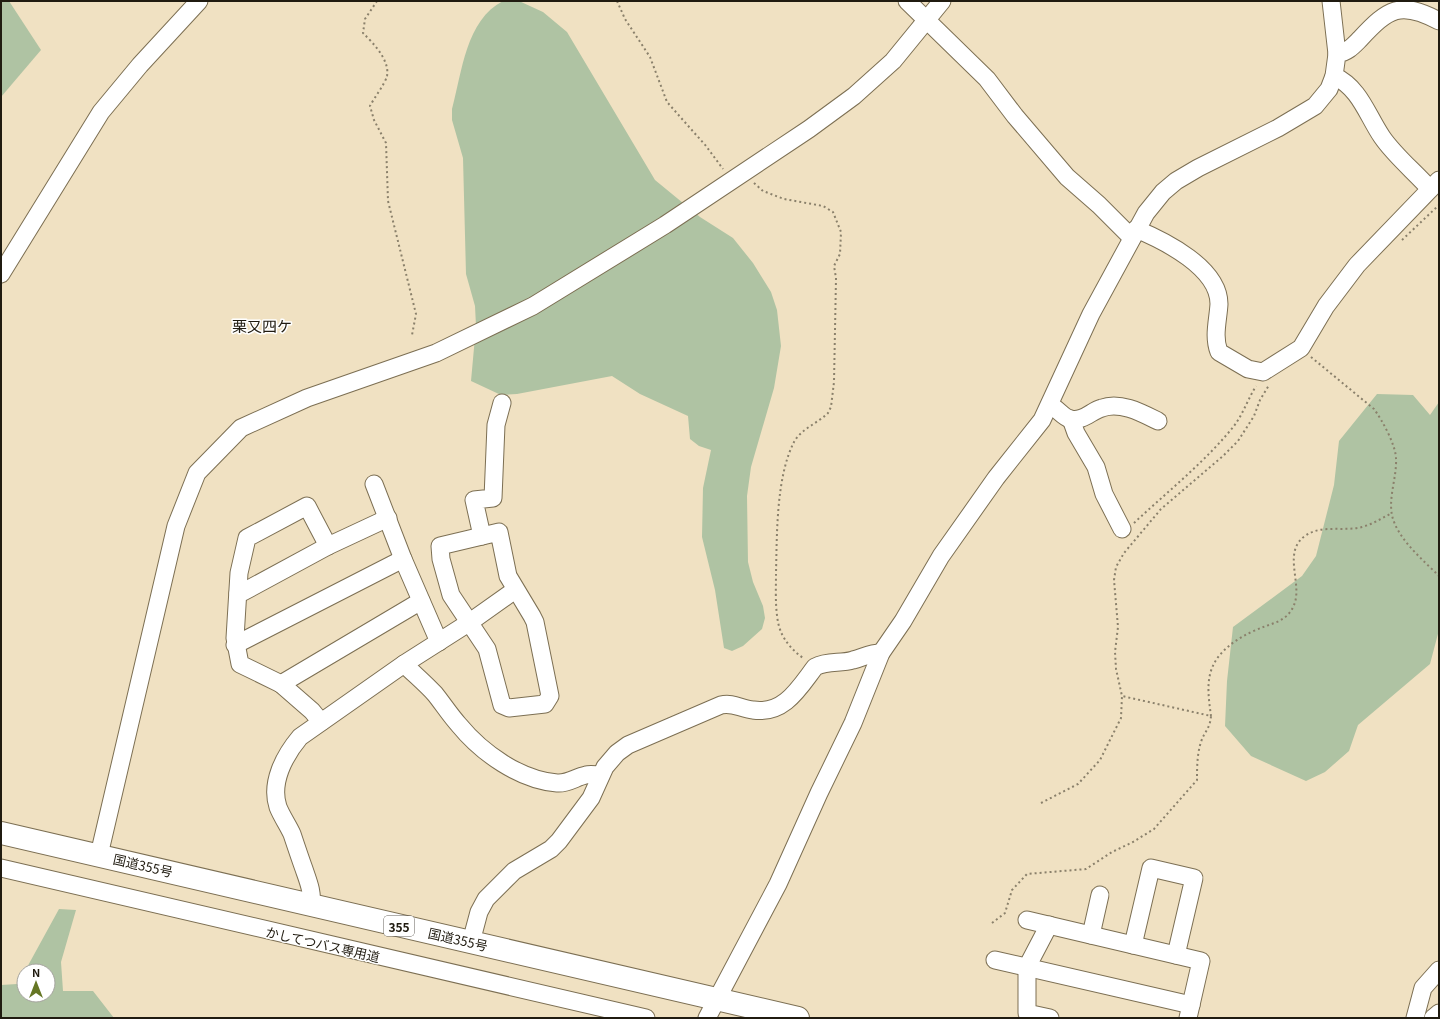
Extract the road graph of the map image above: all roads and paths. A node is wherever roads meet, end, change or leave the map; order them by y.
1 (199, 1) edge
2 (377, 1) edge
3 (617, 1) edge
4 (907, 1) edge
5 (942, 1) edge
6 (1331, 1) edge
7 (928, 21) junction
8 (1439, 21) edge
9 (1337, 54) junction
10 (1334, 76) junction
11 (732, 181) junction
12 (1435, 184) edge
13 (1439, 205) edge
14 (1134, 234) junction
15 (1401, 241) dead end
16 (1, 274) edge
17 (412, 335) dead end
18 (1312, 352) dead end
19 (1268, 377) junction
20 (502, 403) dead end
21 (1050, 405) junction
22 (1071, 419) junction
23 (1158, 421) dead end
24 (374, 484) dead end
25 (1392, 513) junction
26 (388, 518) junction
27 (1122, 529) joint
28 (482, 536) junction
29 (328, 546) junction
30 (403, 559) junction
31 (1439, 576) edge
32 (516, 590) junction
33 (238, 593) junction
34 (421, 601) junction
35 (470, 622) junction
36 (439, 642) junction
37 (235, 645) junction
38 (881, 653) junction
39 (404, 664) junction
40 (815, 667) junction
41 (281, 684) junction
42 (1122, 696) junction
43 (1211, 716) junction
44 (321, 722) junction
45 (601, 775) junction
46 (1041, 803) dead end
47 (1, 833) edge
48 (99, 855) junction
49 (1, 868) edge
50 (1100, 894) dead end
51 (311, 905) junction
52 (1027, 920) dead end
53 (992, 923) dead end
54 (1049, 925) junction
55 (1091, 935) junction
56 (471, 942) junction
57 (1133, 945) junction
58 (1176, 955) junction
59 (995, 960) dead end
60 (1026, 967) junction
61 (1439, 970) edge
62 (712, 1008) edge
63 (1190, 1011) edge
64 (1439, 1014) edge
65 (646, 1018) edge
66 (798, 1018) edge
67 (1050, 1018) edge
68 (1415, 1018) edge
69 (1433, 1018) edge

1 - 16 street
2 - 17 path
3 - 11 path
4 - 7 street
5 - 7 street
6 - 9 street
7 - 11 street
7 - 14 street
8 - 9 street
9 - 10 street
10 - 12 street
10 - 14 street
11 - 40 path
11 - 48 street
12 - 19 street
13 - 15 path
14 - 19 street
14 - 21 street
18 - 25 path
19 - 27 path
19 - 42 path
20 - 28 street
21 - 22 street
21 - 38 street
22 - 23 street
22 - 27 street
24 - 26 street
25 - 31 path
25 - 43 path
26 - 29 street
26 - 30 street
28 - 32 street
28 - 35 street
29 - 33 street
29 - 33 street
30 - 34 street
30 - 37 street
32 - 35 street
32 - 35 street
33 - 37 street
34 - 36 street
34 - 41 street
35 - 36 street
36 - 39 street
37 - 41 street
38 - 40 street
38 - 62 street
39 - 44 street
39 - 45 street
40 - 45 street
41 - 44 street
42 - 43 path
42 - 46 path
43 - 53 path
44 - 51 street
45 - 56 street
47 - 48 highway, 国道355号 / 355
48 - 51 highway, 国道355号 / 355
49 - 65 street, かしてつバス専用道
50 - 55 street
51 - 56 highway, 国道355号 / 355
52 - 54 street
54 - 55 street
54 - 60 street
55 - 57 street
56 - 62 highway, 国道355号 / 355
57 - 58 street
57 - 58 street
58 - 63 street
59 - 60 street
60 - 63 street
60 - 67 street
61 - 68 street
62 - 66 highway, 国道355号 / 355
64 - 69 street

